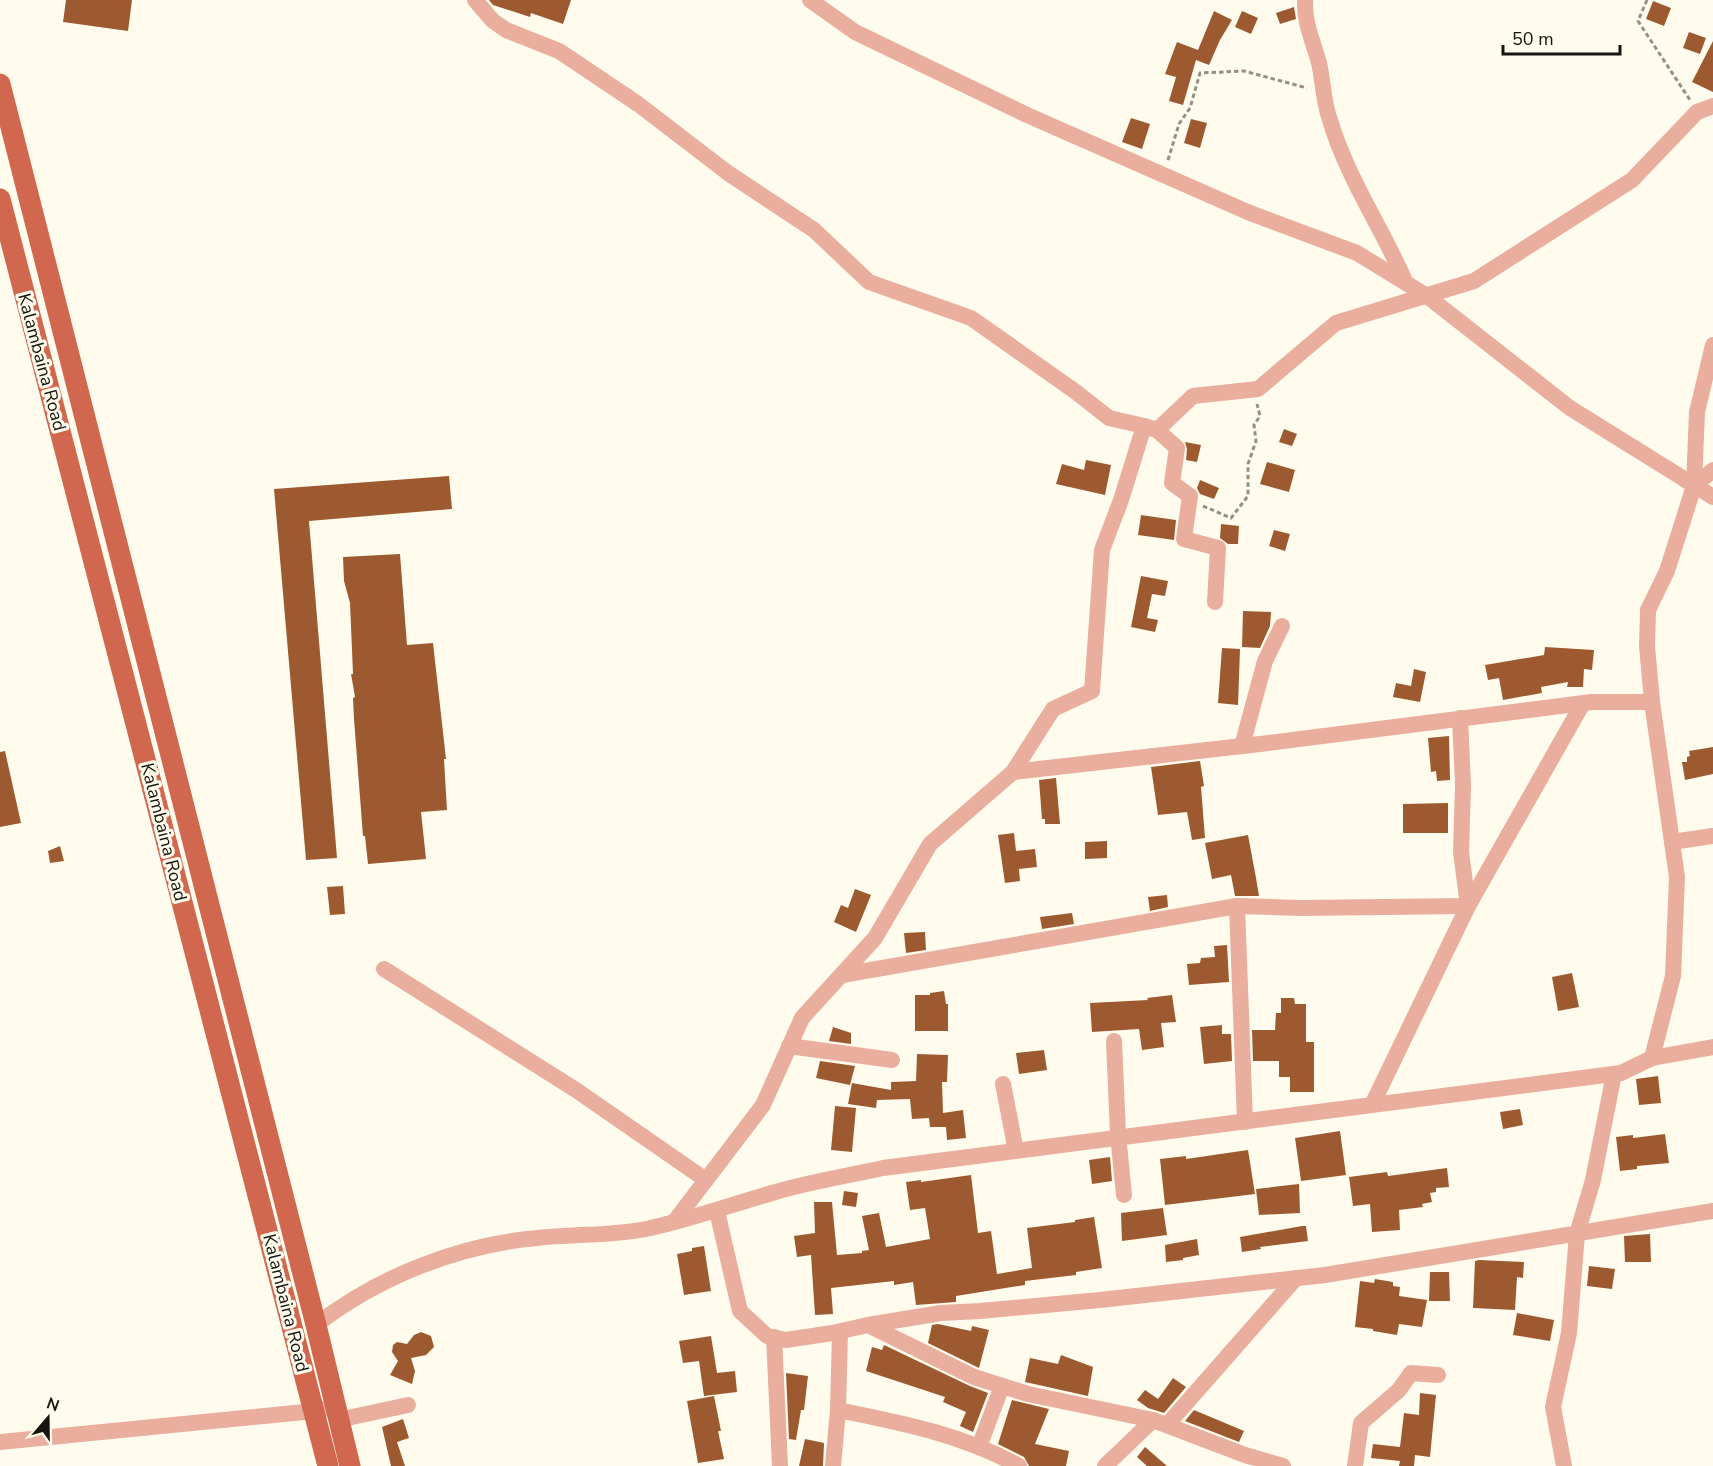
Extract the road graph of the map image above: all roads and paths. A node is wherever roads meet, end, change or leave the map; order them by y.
1 (475, 0) edge
2 (810, 0) edge
3 (1305, 0) edge
4 (1647, 0) edge
5 (0, 84) edge
6 (1323, 93) junction
7 (1705, 109) edge
8 (1163, 176) junction
9 (0, 199) edge
10 (1405, 281) junction
11 (1427, 296) junction
12 (1713, 345) edge
13 (1254, 390) junction
14 (1150, 428) junction
15 (1713, 470) edge
16 (1694, 486) junction
17 (1190, 496) junction
18 (1713, 497) edge
19 (1215, 602) dead end
20 (1282, 626) dead end
21 (1652, 702) junction
22 (1583, 703) junction
23 (1460, 718) junction
24 (1242, 746) junction
25 (1013, 772) junction
26 (1713, 836) edge
27 (1672, 842) junction
28 (1237, 906) junction
29 (1468, 906) junction
30 (384, 969) dead end
31 (842, 975) junction
32 (1114, 1041) dead end
33 (789, 1046) junction
34 (1713, 1047) edge
35 (1652, 1058) junction
36 (892, 1060) dead end
37 (1614, 1074) junction
38 (1003, 1084) dead end
39 (1372, 1106) junction
40 (1245, 1122) junction
41 (1118, 1138) junction
42 (1016, 1152) junction
43 (706, 1180) junction
44 (1124, 1195) dead end
45 (717, 1211) junction
46 (1713, 1212) edge
47 (674, 1222) junction
48 (1577, 1234) junction
49 (1296, 1278) junction
50 (316, 1325) junction
51 (868, 1325) junction
52 (840, 1332) junction
53 (774, 1337) junction
54 (1438, 1375) dead end
55 (1002, 1386) junction
56 (408, 1405) dead end
57 (838, 1410) junction
58 (314, 1412) junction
59 (336, 1414) junction
60 (1160, 1422) junction
61 (0, 1442) edge
62 (980, 1447) junction
63 (328, 1466) edge
64 (350, 1466) edge
65 (780, 1466) edge
66 (833, 1466) edge
67 (1019, 1466) edge
68 (1105, 1466) edge
69 (1283, 1466) edge
70 (1354, 1466) edge
71 (1564, 1466) edge

1 - 14 street
2 - 8 street
3 - 6 street
4 - 7 path
5 - 50 main road
6 - 8 path
6 - 10 street
7 - 11 street
8 - 10 street
9 - 58 main road, Kalambaina Road
10 - 11 street
11 - 13 street
11 - 16 street
12 - 16 street
13 - 14 street
13 - 17 path
14 - 17 street
14 - 25 street
15 - 16 street
16 - 18 street
16 - 21 street
17 - 19 street
20 - 24 street
21 - 22 street
21 - 27 street
22 - 23 street
22 - 29 street
23 - 24 street
23 - 29 street
24 - 25 street
25 - 31 street
26 - 27 street
27 - 35 street
28 - 29 street
28 - 31 street
28 - 40 street
29 - 39 street
30 - 43 street
31 - 33 street
32 - 41 street
33 - 36 street
33 - 43 street
34 - 35 street
35 - 37 street
37 - 39 street
37 - 48 street
38 - 42 street
39 - 40 street
40 - 41 street
41 - 42 street
41 - 44 street
42 - 45 street
43 - 47 street
45 - 47 street
45 - 53 street
46 - 48 street
47 - 50 street
48 - 49 street
48 - 71 street
49 - 51 street
49 - 60 street
50 - 59 main road
51 - 52 street
51 - 55 street
52 - 53 street
52 - 57 street
53 - 65 street
54 - 70 street
55 - 60 street
55 - 62 street
56 - 59 street
57 - 62 street
57 - 66 street
58 - 59 street
58 - 61 street
58 - 63 main road, Kalambaina Road
59 - 64 main road
60 - 68 street
60 - 69 street
62 - 67 street

